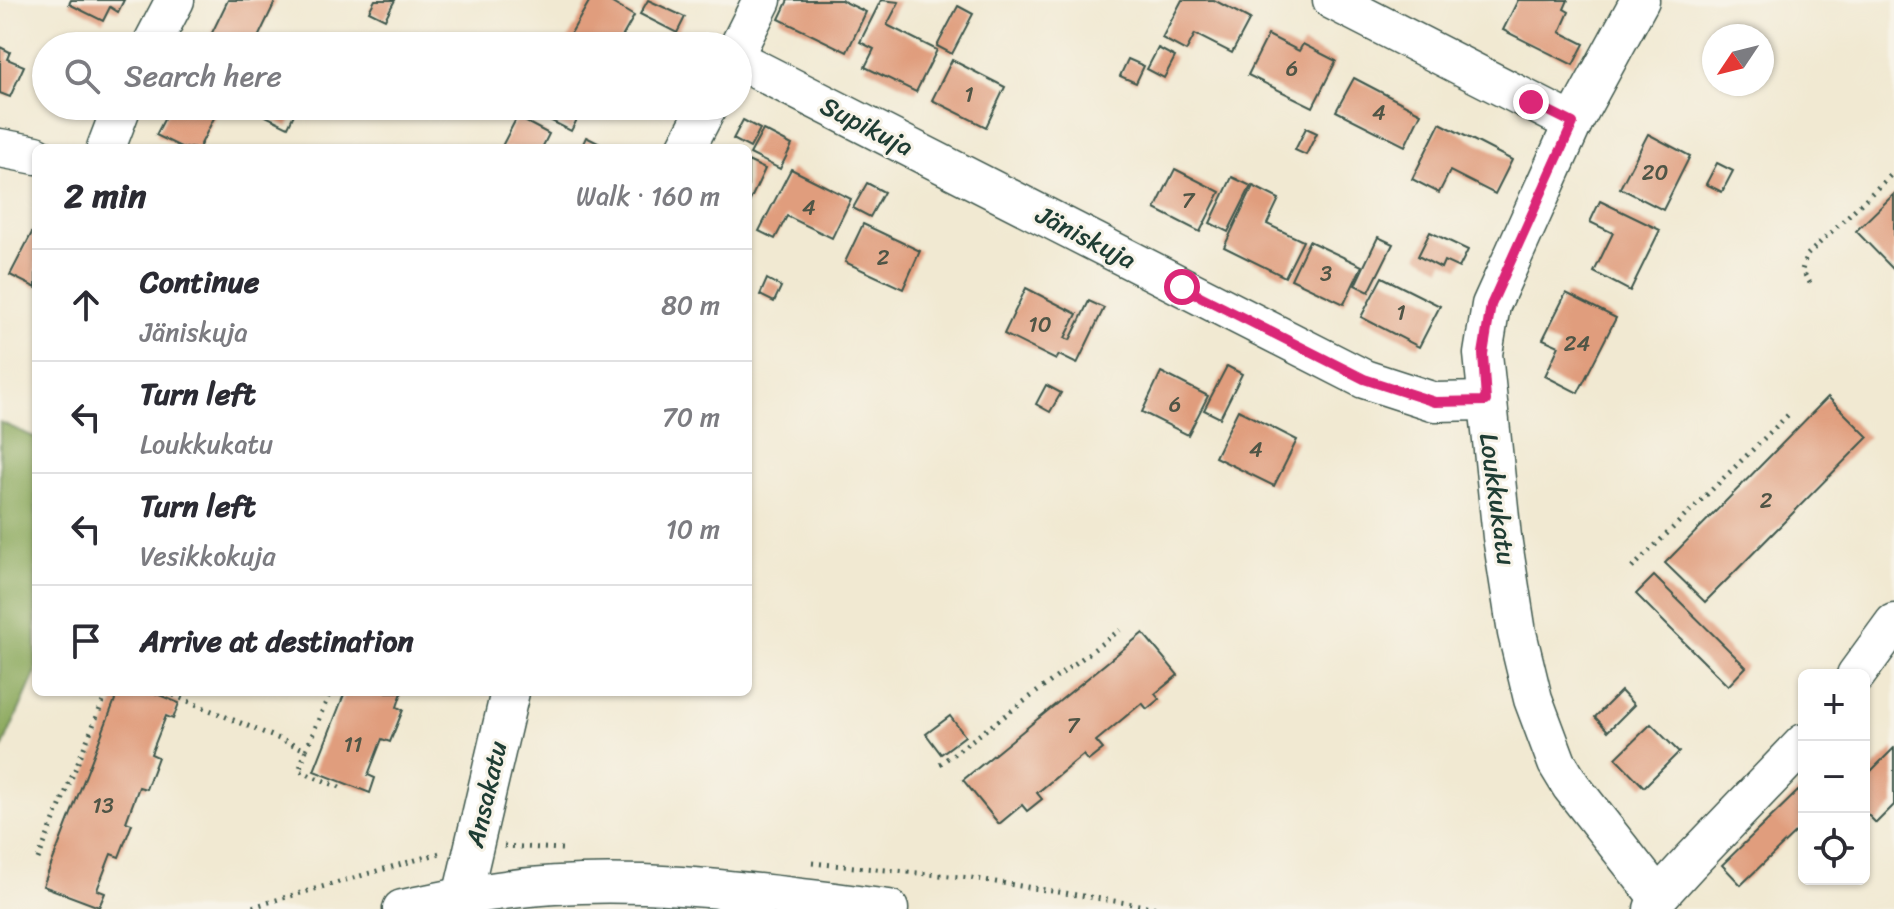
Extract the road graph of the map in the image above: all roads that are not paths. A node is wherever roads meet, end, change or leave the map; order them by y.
1 (175, 0) edge
2 (762, 0) edge
3 (1332, 0) edge
4 (1640, 0) edge
5 (158, 32) edge
6 (746, 32) edge
7 (752, 67) edge
8 (117, 120) edge
9 (701, 120) edge
10 (1573, 123) junction
11 (108, 144) edge
12 (688, 144) edge
13 (0, 148) edge
14 (32, 154) edge
15 (996, 191) joint
16 (1486, 401) junction
17 (1894, 623) edge
18 (1860, 669) edge
19 (509, 696) edge
20 (1798, 749) edge
21 (462, 897) junction
22 (1656, 903) edge
23 (402, 909) edge
24 (889, 909) edge

1 - 5 street
2 - 6 street
3 - 10 street
4 - 10 street, Loukkukatu
7 - 15 street, Supikuja
8 - 11 street
9 - 12 street
10 - 16 street, Loukkukatu
13 - 14 street
15 - 16 street, Jäniskuja
16 - 22 street, Loukkukatu
17 - 18 street
19 - 21 street, Ansakatu
20 - 22 street
21 - 23 street
21 - 24 street

